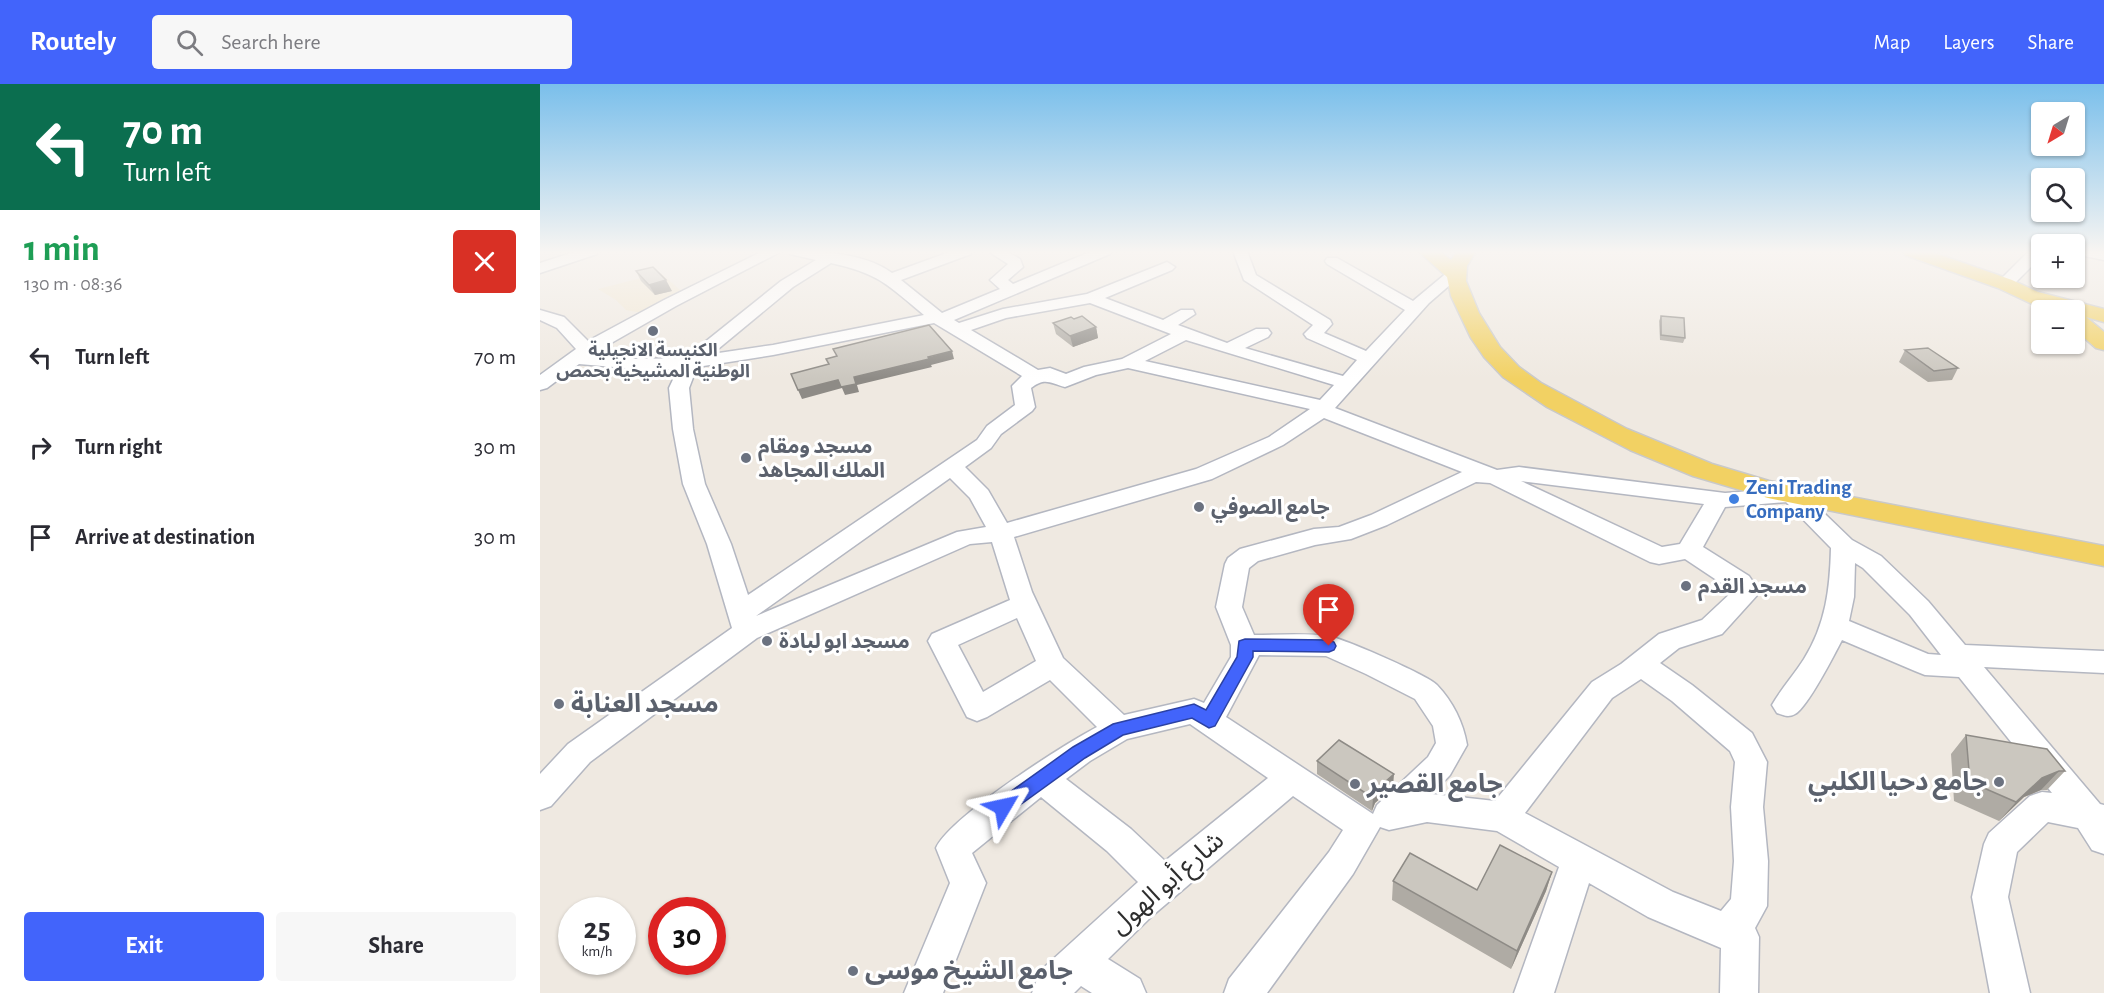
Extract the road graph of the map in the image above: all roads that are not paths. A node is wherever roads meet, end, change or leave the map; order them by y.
1 (689, 293) edge
2 (775, 293) edge
3 (909, 293) edge
4 (1004, 293) edge
5 (1100, 293) edge
6 (1275, 293) edge
7 (1388, 293) edge
8 (1431, 293) edge
9 (1463, 293) edge
10 (2025, 293) edge
11 (2032, 293) edge
12 (1091, 298) junction
13 (2039, 300) edge
14 (1415, 309) junction
15 (1188, 314) dead end
16 (540, 315) edge
17 (2104, 316) edge
18 (945, 322) junction
19 (1163, 326) junction
20 (2085, 327) edge
21 (1262, 333) dead end
22 (1185, 334) junction
23 (2104, 343) edge
24 (1229, 349) junction
25 (576, 359) junction
26 (1369, 359) junction
27 (690, 363) junction
28 (1128, 363) junction
29 (540, 370) edge
30 (1035, 376) junction
31 (1347, 382) junction
32 (540, 384) edge
33 (1324, 409) junction
34 (951, 466) junction
35 (1495, 477) junction
36 (1792, 495) junction
37 (1718, 499) junction
38 (1001, 533) junction
39 (2002, 534) junction
40 (2104, 541) edge
41 (1844, 546) junction
42 (1689, 550) junction
43 (2104, 556) edge
44 (1024, 604) junction
45 (744, 622) junction
46 (1834, 626) junction
47 (1245, 645) junction
48 (1963, 661) junction
49 (2104, 662) edge
50 (1640, 664) junction
51 (1052, 665) junction
52 (1787, 705) dead end
53 (1209, 721) junction
54 (1119, 729) junction
55 (1291, 778) junction
56 (1042, 779) junction
57 (540, 796) edge
58 (1503, 817) junction
59 (1377, 820) junction
60 (2099, 824) edge
61 (1579, 860) junction
62 (1164, 884) junction
63 (1728, 932) junction
64 (1078, 961) junction
65 (923, 993) edge
66 (1051, 993) edge
67 (1126, 993) edge
68 (1243, 993) edge
69 (1534, 993) edge
70 (1738, 993) edge
71 (2010, 993) edge

1 - 25 street
2 - 27 street
3 - 18 street
4 - 18 street
5 - 12 street
6 - 26 street
7 - 14 street
8 - 14 street
9 - 36 main road
10 - 13 main road
11 - 17 main road
12 - 18 street
12 - 19 street
14 - 26 street
15 - 19 street
16 - 25 street
18 - 27 street
18 - 30 street
19 - 22 street
20 - 23 main road
21 - 24 street
22 - 24 street
22 - 28 street
24 - 31 street
25 - 27 street
25 - 29 street
25 - 32 street
26 - 31 street
27 - 45 street
28 - 30 street
28 - 33 street
30 - 34 street
31 - 33 street
33 - 35 street
33 - 38 street
34 - 38 street
34 - 45 street
35 - 37 street
35 - 42 street
35 - 47 street
36 - 37 street
36 - 39 main road
36 - 41 street
37 - 42 street
38 - 44 street
38 - 45 street
39 - 40 main road
39 - 43 main road
41 - 46 street
41 - 48 street
42 - 50 street
44 - 51 street
44 - 51 street
45 - 57 street
46 - 48 street
46 - 52 street
47 - 53 street
47 - 59 street
48 - 49 street
48 - 60 street
50 - 58 street
50 - 63 street
51 - 54 street
53 - 54 street
53 - 55 street
54 - 56 street
55 - 59 street
55 - 62 street, شارع أبو الهول
56 - 62 street
56 - 65 street
58 - 59 street
58 - 61 street
59 - 68 street
60 - 71 street
61 - 63 street
61 - 69 street
62 - 64 street, شارع أبو الهول
63 - 70 street
64 - 66 street, شارع أبو الهول
64 - 67 street

